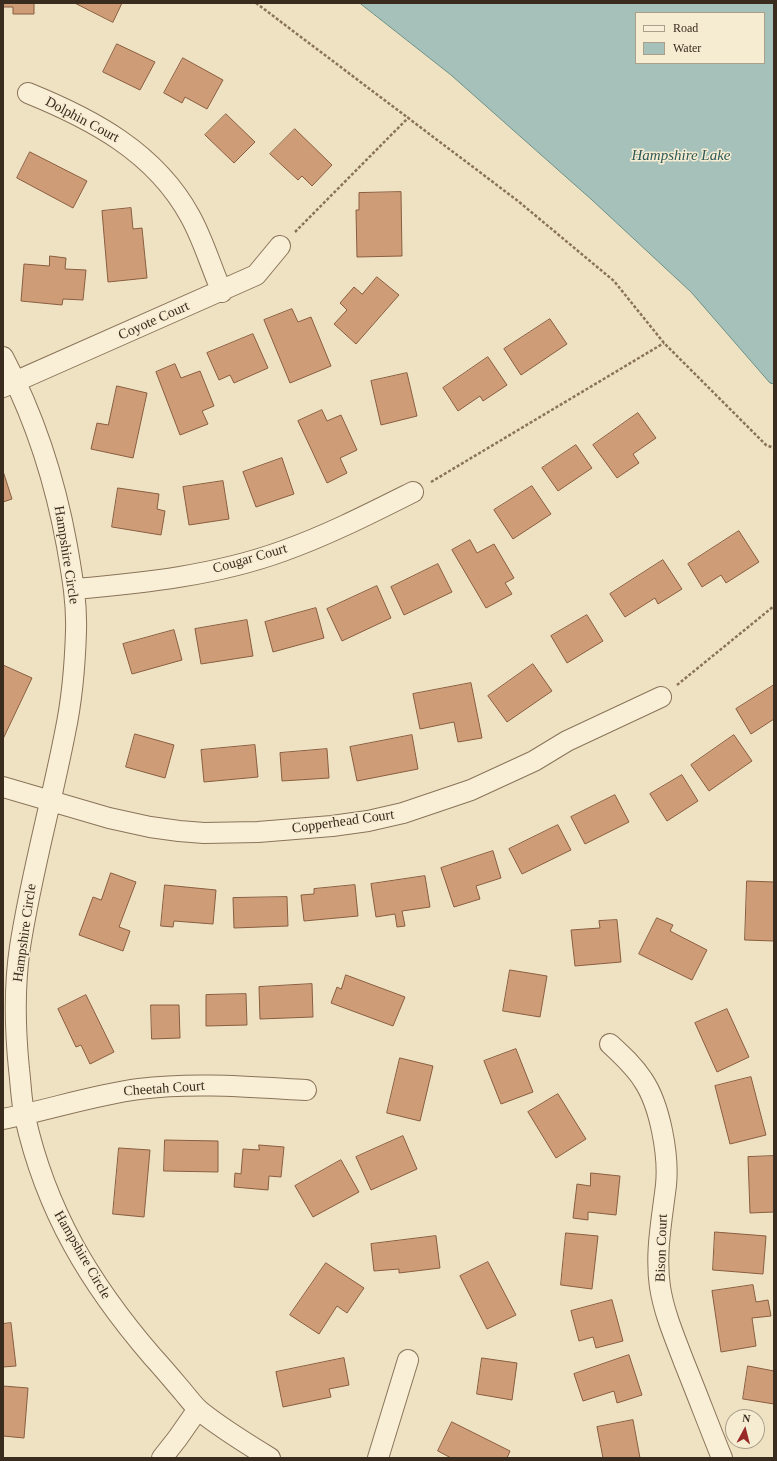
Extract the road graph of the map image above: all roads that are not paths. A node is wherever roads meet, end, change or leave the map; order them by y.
1 (28, 93) dead end
2 (280, 246) road end
3 (222, 292) junction
4 (3, 357) edge
5 (9, 384) edge
6 (413, 492) road end
7 (75, 589) junction
8 (661, 697) road end
9 (3, 787) edge
10 (51, 801) junction
11 (610, 1044) dead end
12 (306, 1090) dead end
13 (24, 1115) junction
14 (3, 1119) edge
15 (408, 1360) dead end
16 (198, 1409) junction
17 (162, 1458) edge
18 (270, 1458) edge
19 (378, 1458) edge
20 (722, 1458) edge

1 - 3 street, Dolphin Court
2 - 3 street, Coyote Court
3 - 5 street, Coyote Court
4 - 5 street, Hampshire Circle
5 - 7 street, Hampshire Circle
6 - 7 street, Cougar Court
7 - 10 street, Hampshire Circle
8 - 10 street, Copperhead Court
9 - 10 street, Copperhead Court
10 - 13 street, Hampshire Circle
11 - 20 street, Bison Court
12 - 13 street, Cheetah Court
13 - 14 street, Cheetah Court
13 - 16 street, Hampshire Circle
15 - 19 street
16 - 17 street
16 - 18 street, Hampshire Circle

